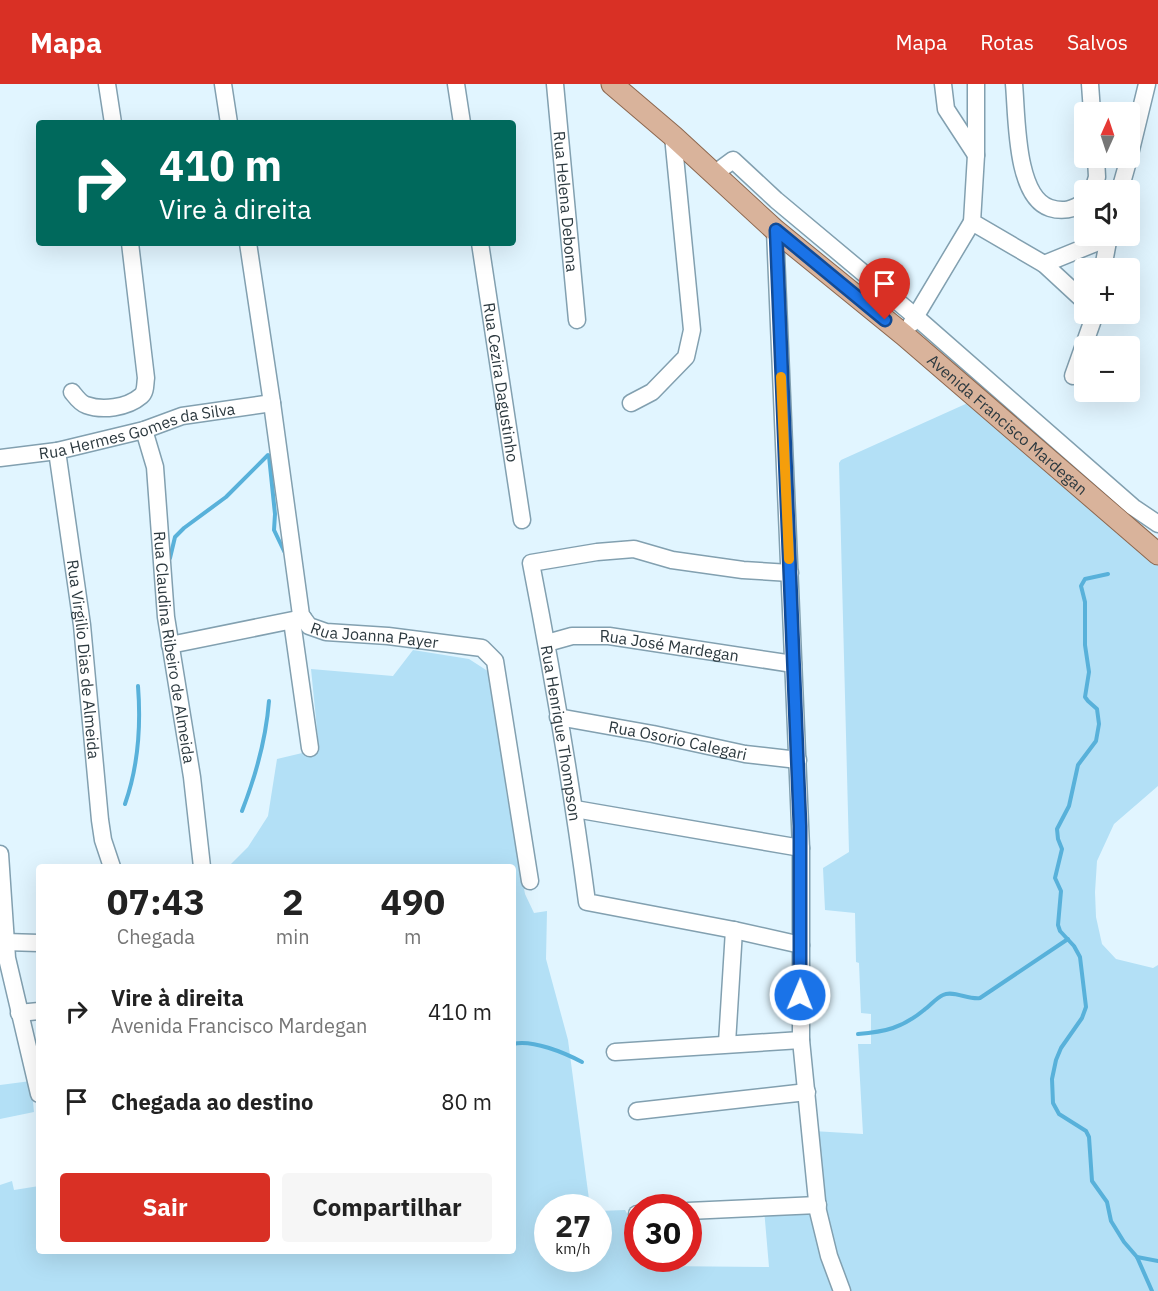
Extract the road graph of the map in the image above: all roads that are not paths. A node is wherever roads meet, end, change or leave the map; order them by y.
1 (107, 84) edge
2 (223, 84) edge
3 (456, 84) edge
4 (555, 84) edge
5 (612, 84) edge
6 (943, 84) edge
7 (976, 84) edge
8 (1014, 84) edge
9 (1090, 84) edge
10 (1147, 84) edge
11 (1091, 102) edge
12 (1140, 112) edge
13 (113, 120) edge
14 (229, 120) edge
15 (462, 120) edge
16 (673, 136) junction
17 (976, 155) junction
18 (714, 174) junction
19 (776, 200) junction
20 (1074, 209) edge
21 (972, 222) junction
22 (769, 224) junction
23 (130, 246) edge
24 (248, 246) edge
25 (480, 246) edge
26 (1087, 246) edge
27 (1044, 264) junction
28 (1074, 292) edge
29 (916, 317) junction
30 (577, 320) dead end
31 (1091, 324) edge
32 (904, 335) junction
33 (1073, 376) dead end
34 (72, 392) dead end
35 (272, 403) junction
36 (632, 404) dead end
37 (144, 430) junction
38 (57, 451) junction
39 (0, 458) edge
40 (522, 520) dead end
41 (1158, 524) edge
42 (1157, 546) edge
43 (790, 573) junction
44 (298, 619) junction
45 (547, 643) junction
46 (170, 645) junction
47 (793, 664) junction
48 (558, 717) junction
49 (310, 748) dead end
50 (798, 760) junction
51 (575, 809) junction
52 (801, 848) junction
53 (1, 864) edge
54 (111, 864) edge
55 (202, 864) edge
56 (530, 881) dead end
57 (734, 930) junction
58 (5, 942) junction
59 (36, 944) edge
60 (801, 945) junction
61 (36, 1011) edge
62 (19, 1013) junction
63 (801, 1040) junction
64 (727, 1043) junction
65 (615, 1052) dead end
66 (36, 1082) edge
67 (807, 1092) junction
68 (637, 1111) dead end
69 (818, 1208) junction
70 (702, 1211) edge
71 (842, 1291) edge

1 - 13 street
2 - 14 street
3 - 15 street
4 - 30 street, Rua Helena Debona
5 - 16 main road, Avenida Francisco Mardegan
6 - 17 street
7 - 17 street
8 - 20 street
9 - 11 street
10 - 12 street
16 - 18 main road, Avenida Francisco Mardegan
16 - 36 street
17 - 21 street
18 - 19 street
18 - 22 main road, Avenida Francisco Mardegan
19 - 22 street
19 - 29 street
21 - 27 street
21 - 29 street
22 - 32 main road, Avenida Francisco Mardegan
22 - 43 street
23 - 34 street
24 - 35 street, Rua Joanna Payer
25 - 40 street, Rua Cezira Dagustinho
26 - 27 street
27 - 28 street
29 - 32 street
29 - 41 street
31 - 33 street
32 - 42 main road, Avenida Francisco Mardegan
35 - 37 street, Rua Hermes Gomes da Silva
35 - 44 street, Rua Joanna Payer
37 - 38 street, Rua Hermes Gomes da Silva
37 - 46 street, Rua Claudina Ribeiro de Almeida
38 - 39 street, Rua Hermes Gomes da Silva
38 - 54 street, Rua Virgilio Dias de Almeida
43 - 45 street, Rua Henrique Thompson
43 - 47 street
44 - 46 street
44 - 49 street
44 - 56 street, Rua Joanna Payer
45 - 47 street, Rua José Mardegan
45 - 48 street, Rua Henrique Thompson
46 - 55 street, Rua Claudina Ribeiro de Almeida
47 - 50 street
48 - 50 street, Rua Osorio Calegari
48 - 51 street, Rua Henrique Thompson
50 - 52 street
51 - 52 street
51 - 57 street, Rua Henrique Thompson
52 - 60 street
53 - 58 street
57 - 60 street
57 - 64 street
58 - 59 street
58 - 62 street
60 - 63 street
61 - 62 street
62 - 66 street
63 - 64 street
63 - 67 street
64 - 65 street
67 - 68 street
67 - 69 street
69 - 70 street
69 - 71 street

